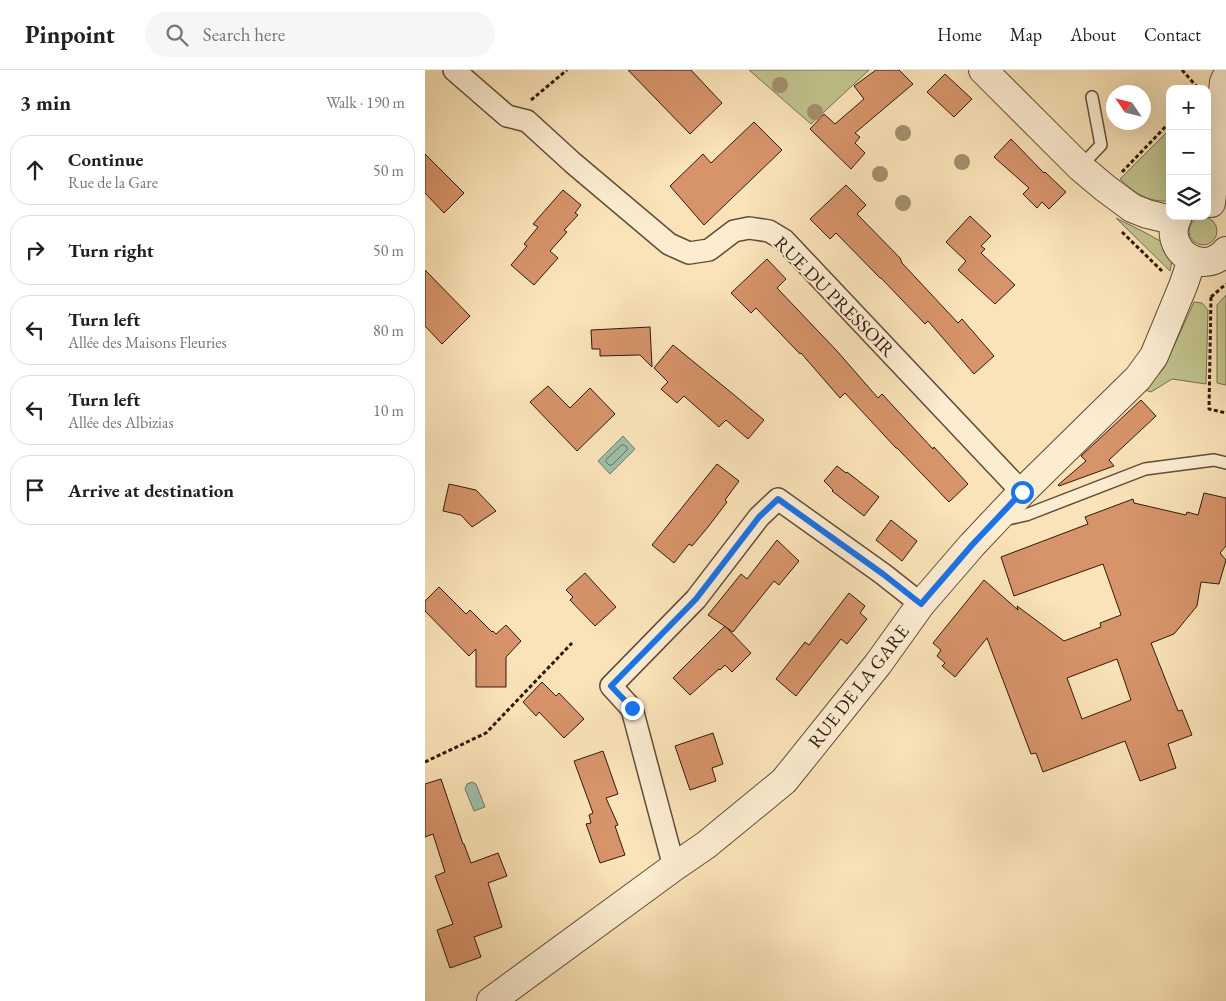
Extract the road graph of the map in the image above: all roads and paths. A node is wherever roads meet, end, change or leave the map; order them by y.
1 (454, 70) edge
2 (567, 70) edge
3 (983, 70) edge
4 (1181, 70) edge
5 (1226, 78) edge
6 (1195, 85) edge
7 (1091, 97) dead end
8 (522, 120) junction
9 (1166, 126) edge
10 (1080, 167) junction
11 (1117, 177) dead end
12 (1215, 206) edge
13 (1166, 217) edge
14 (1176, 220) edge
15 (1118, 228) dead end
16 (1226, 251) edge
17 (1192, 260) junction
18 (1164, 273) dead end
19 (1226, 284) edge
20 (1203, 294) dead end
21 (1211, 297) junction
22 (1226, 413) edge
23 (1226, 463) edge
24 (1022, 492) junction
25 (994, 522) junction
26 (921, 604) junction
27 (572, 643) dead end
28 (425, 762) edge
29 (674, 867) junction
30 (491, 1001) edge

1 - 8 street, RUE DU PRESSOIR
2 - 8 path
3 - 10 street
4 - 6 path
5 - 12 street
7 - 10 lane
8 - 24 street, RUE DU PRESSOIR
9 - 11 path
10 - 13 street
14 - 17 street
15 - 18 path
16 - 17 street
17 - 24 street, RUE DE LA GARE
19 - 21 path
20 - 21 path
21 - 22 path
23 - 25 lane
24 - 25 street, RUE DE LA GARE
25 - 26 street, RUE DE LA GARE
26 - 29 street, RUE DE LA GARE
26 - 29 street
27 - 28 path
29 - 30 street, RUE DE LA GARE

